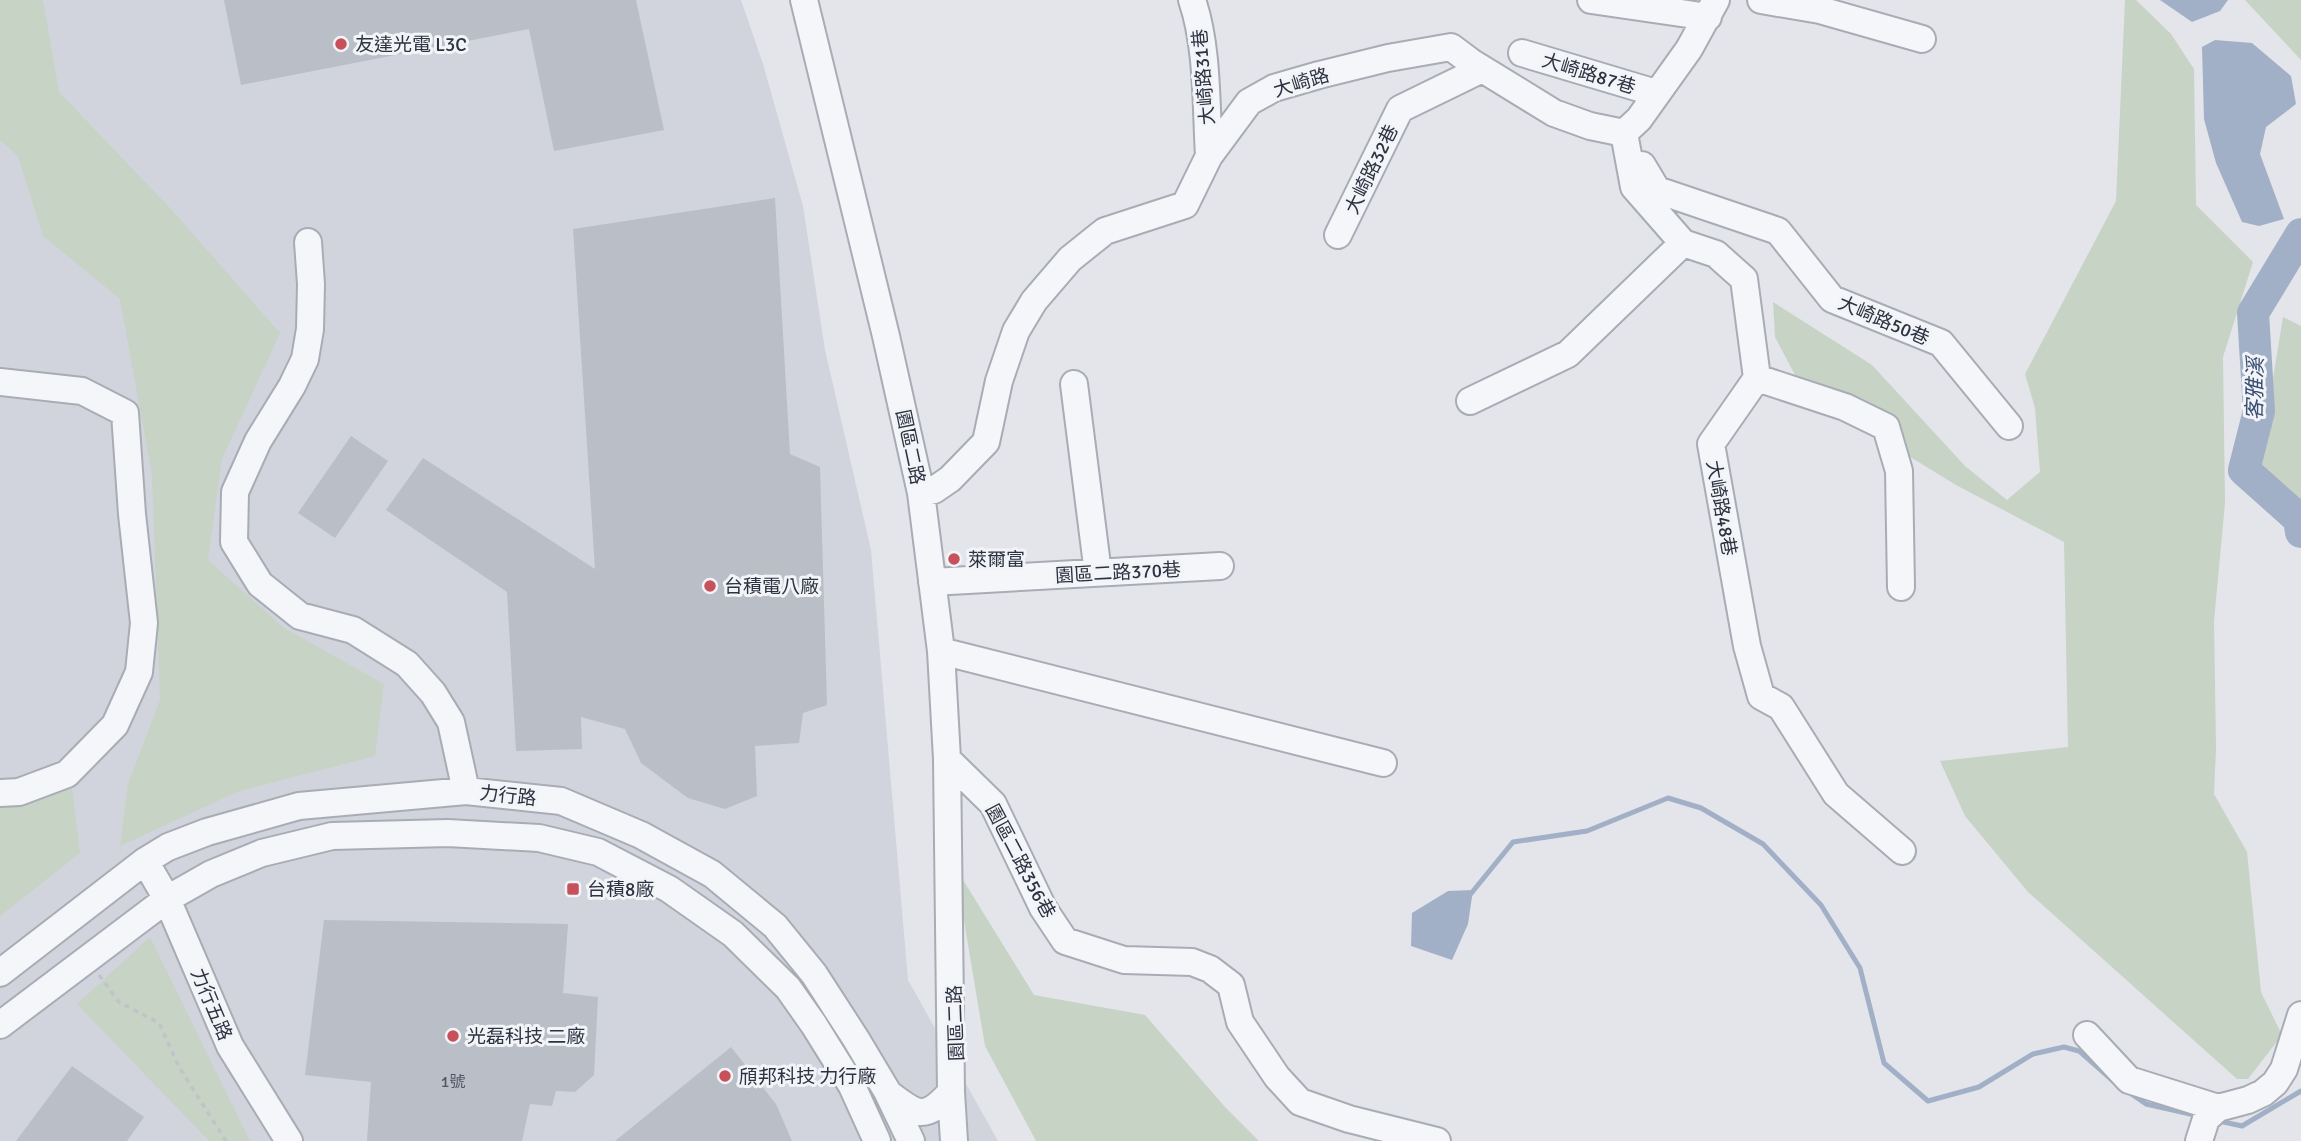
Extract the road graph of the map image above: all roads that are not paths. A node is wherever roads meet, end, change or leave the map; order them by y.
1 (804, 0) edge
2 (1192, 0) edge
3 (1591, 0) edge
4 (1760, 0) edge
5 (1712, 9) edge
6 (1922, 39) dead end
7 (1521, 53) dead end
8 (1482, 69) junction
9 (1656, 93) junction
10 (1624, 133) junction
11 (1209, 156) junction
12 (1338, 235) dead end
13 (309, 242) dead end
14 (1683, 243) junction
15 (1757, 378) junction
16 (0, 382) edge
17 (1074, 384) dead end
18 (1470, 401) dead end
19 (2009, 426) dead end
20 (921, 493) junction
21 (1220, 566) dead end
22 (1098, 573) junction
23 (932, 582) junction
24 (1901, 587) dead end
25 (941, 652) junction
26 (947, 759) junction
27 (1383, 762) dead end
28 (466, 791) junction
29 (0, 793) edge
30 (561, 800) junction
31 (539, 838) junction
32 (1902, 850) dead end
33 (145, 861) junction
34 (723, 883) junction
35 (167, 899) junction
36 (950, 905) junction
37 (699, 911) junction
38 (0, 973) edge
39 (2301, 1016) edge
40 (0, 1025) edge
41 (2087, 1035) dead end
42 (887, 1091) junction
43 (951, 1092) junction
44 (2218, 1108) junction
45 (289, 1141) edge
46 (877, 1141) edge
47 (911, 1141) edge
48 (954, 1141) edge
49 (970, 1141) edge
50 (1437, 1141) edge
51 (2199, 1141) edge

1 - 20 street, 園區二路
2 - 11 street, 大崎路31巷
3 - 5 street
4 - 6 street
5 - 9 street
7 - 9 street, 大崎路87巷
8 - 10 street, 大崎路
8 - 11 street, 大崎路
8 - 12 street, 大崎路32巷
9 - 10 street
10 - 14 street
10 - 19 street, 大崎路50巷
11 - 20 street, 大崎路
13 - 28 street
14 - 15 street
14 - 18 street
15 - 24 street
15 - 32 street, 大崎路48巷
16 - 29 street
17 - 22 street
20 - 23 street, 園區二路
21 - 22 street, 園區二路370巷
22 - 23 street, 園區二路370巷
23 - 25 street, 園區二路
25 - 26 street, 園區二路
25 - 27 street
26 - 36 street, 園區二路
26 - 50 street, 園區二路356巷
28 - 30 street, 力行路
28 - 33 street, 力行路
30 - 31 street
30 - 34 street, 力行路
31 - 35 street, 力行路
31 - 37 street, 力行路
33 - 35 street, 力行五路
33 - 38 street, 力行路
34 - 37 street
34 - 42 street, 力行路
35 - 40 street, 力行路
35 - 45 street, 力行五路
36 - 43 street, 園區二路
36 - 49 street, 園區二路
37 - 46 street, 力行路
39 - 44 street
41 - 44 street
42 - 43 street
42 - 47 street, 力行路
43 - 48 street, 園區二路
44 - 51 street

